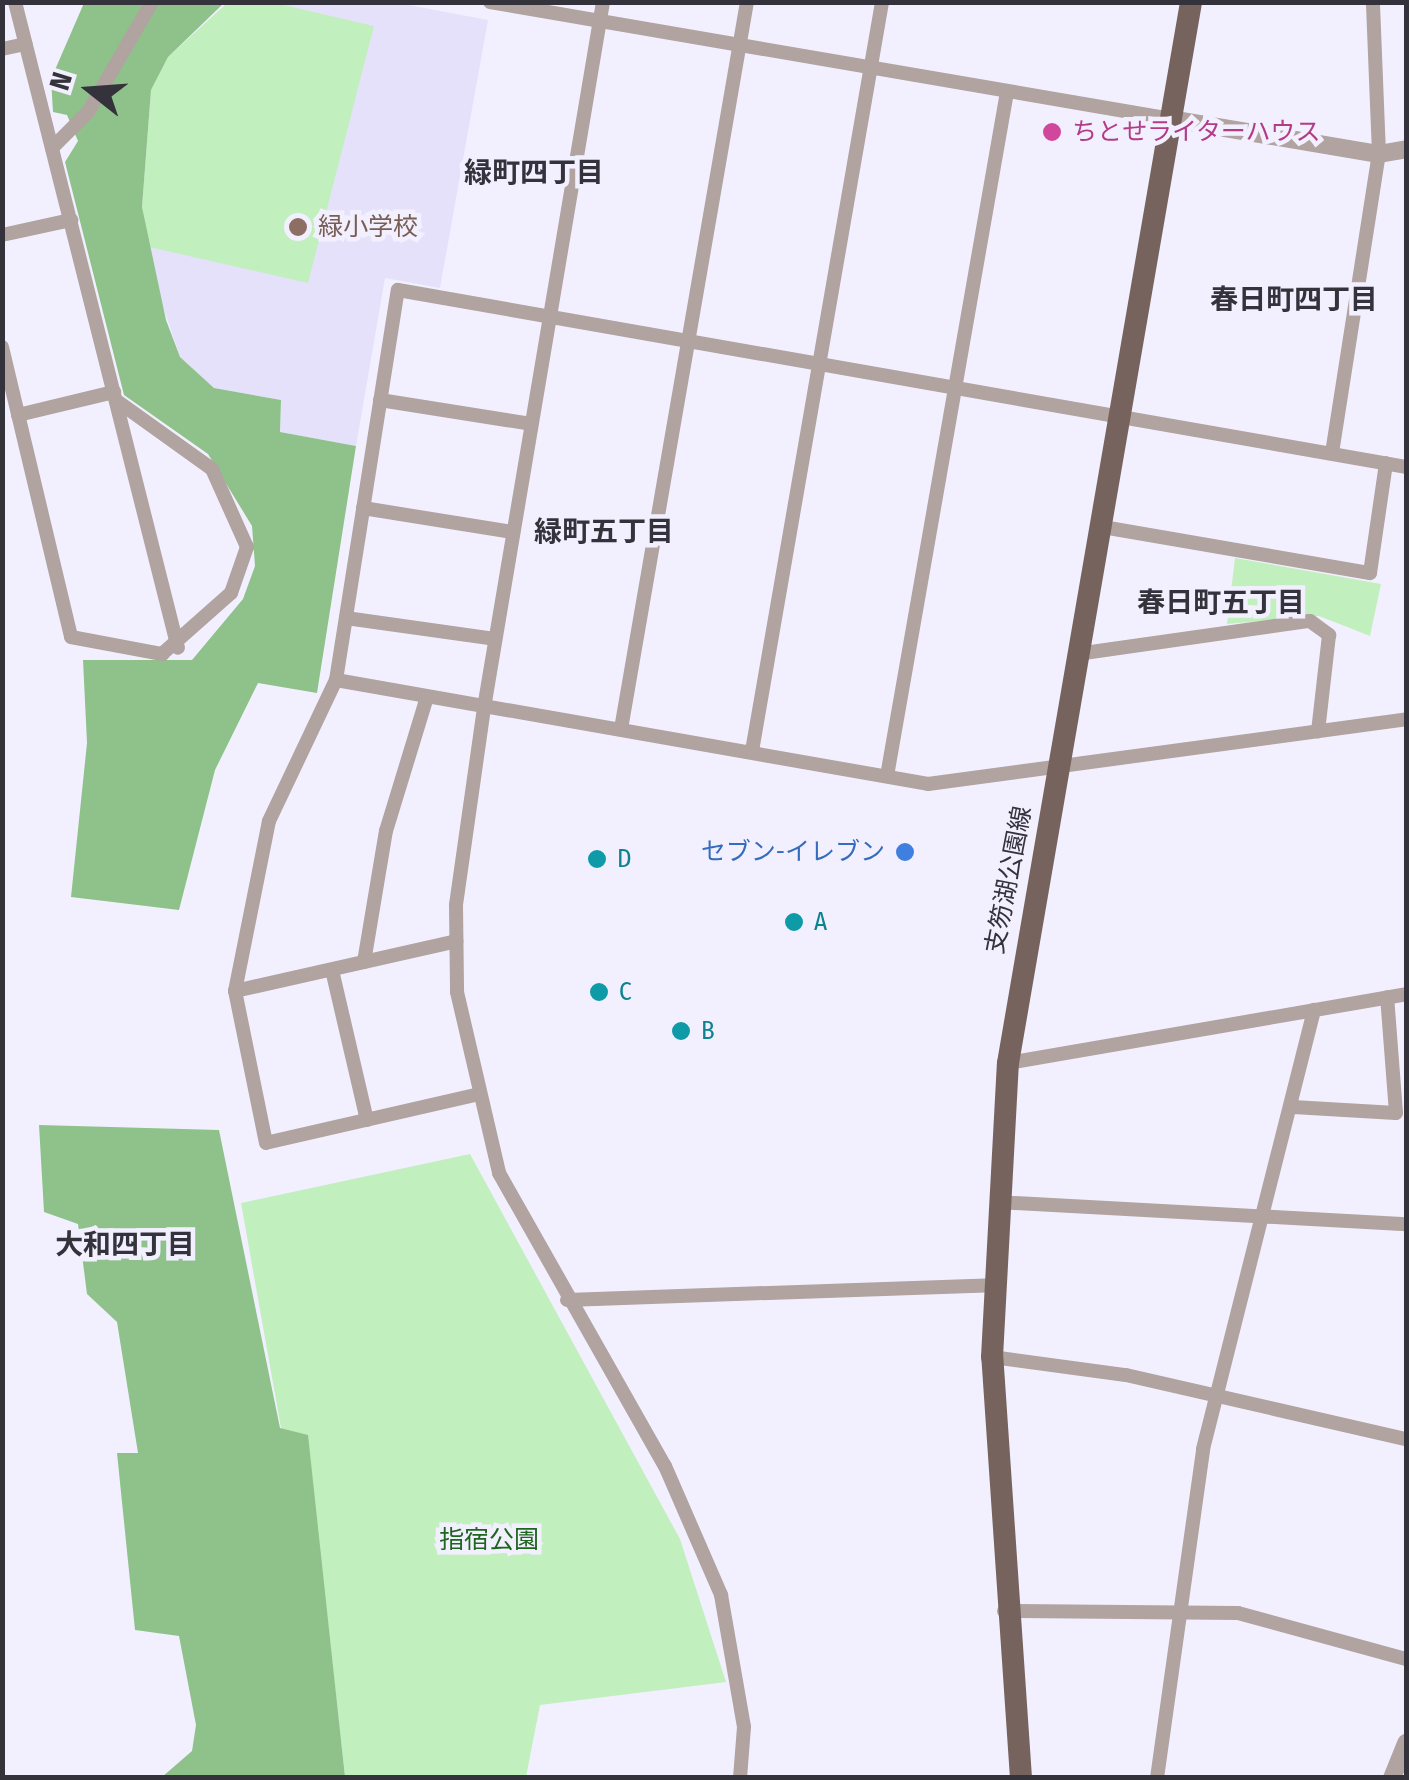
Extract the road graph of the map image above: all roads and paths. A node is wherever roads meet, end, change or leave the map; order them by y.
1 (15, 2) edge
2 (152, 2) edge
3 (490, 2) edge
4 (602, 2) edge
5 (747, 2) edge
6 (882, 2) edge
7 (1191, 2) edge
8 (1373, 2) edge
9 (599, 23) junction
10 (25, 44) junction
11 (739, 47) junction
12 (2, 50) edge
13 (870, 68) junction
14 (1007, 92) junction
15 (1170, 119) junction
16 (52, 148) junction
17 (1406, 149) edge
18 (1379, 154) junction
19 (70, 220) junction
20 (2, 236) edge
21 (548, 316) junction
22 (687, 344) junction
23 (2, 348) edge
24 (818, 367) junction
25 (955, 391) junction
26 (116, 397) junction
27 (380, 400) junction
28 (1119, 413) junction
29 (18, 414) junction
30 (531, 424) junction
31 (1332, 453) junction
32 (1386, 463) junction
33 (1406, 467) edge
34 (363, 508) junction
35 (1097, 526) junction
36 (513, 532) junction
37 (346, 618) junction
38 (495, 640) junction
39 (178, 648) junction
40 (1077, 654) junction
41 (336, 680) junction
42 (427, 697) junction
43 (484, 708) junction
44 (1406, 719) edge
45 (620, 729) junction
46 (1318, 731) junction
47 (752, 751) junction
48 (1058, 767) junction
49 (887, 776) junction
50 (456, 941) junction
51 (364, 962) junction
52 (332, 970) junction
53 (236, 992) junction
54 (1406, 994) edge
55 (1387, 998) junction
56 (1314, 1010) junction
57 (1008, 1063) junction
58 (475, 1095) junction
59 (1293, 1107) junction
60 (366, 1120) junction
61 (996, 1202) junction
62 (1266, 1212) junction
63 (1406, 1224) edge
64 (993, 1285) junction
65 (566, 1300) junction
66 (992, 1357) junction
67 (1220, 1394) junction
68 (1406, 1439) edge
69 (1180, 1608) junction
70 (1003, 1610) junction
71 (1406, 1659) edge
72 (1406, 1743) edge
73 (740, 1778) edge
74 (1021, 1778) edge
75 (1157, 1778) edge
76 (1392, 1778) edge

1 - 10 street
2 - 16 street
3 - 9 street
4 - 9 street
5 - 11 street
6 - 13 street
7 - 15 main road, 支笏湖公園線
8 - 18 street
9 - 11 street
9 - 21 street
10 - 12 street
10 - 16 street
11 - 13 street
11 - 22 street
13 - 14 street
13 - 24 street
14 - 15 street
14 - 25 street
15 - 18 street
15 - 28 main road, 支笏湖公園線
16 - 19 street
17 - 18 street
18 - 31 street
19 - 20 street
19 - 26 street
21 - 22 street
21 - 27 street
21 - 30 street
22 - 24 street
22 - 45 street
23 - 29 street
24 - 25 street
24 - 47 street
25 - 28 street
25 - 49 street
26 - 29 street
26 - 39 street
26 - 39 street
27 - 30 street
27 - 34 street
28 - 31 street
28 - 35 main road, 支笏湖公園線
29 - 39 street
30 - 36 street
31 - 32 street
32 - 33 street
32 - 35 street
34 - 36 street
34 - 37 street
35 - 40 main road, 支笏湖公園線
36 - 38 street
37 - 38 street
37 - 41 street
38 - 43 street
40 - 46 street
40 - 48 main road, 支笏湖公園線
41 - 42 street
41 - 53 street
42 - 43 street
42 - 51 street
43 - 45 street
43 - 50 street
44 - 46 street
45 - 47 street
46 - 48 street
47 - 49 street
48 - 49 street
48 - 57 main road, 支笏湖公園線
50 - 51 street
50 - 58 street
51 - 52 street
52 - 53 street
52 - 60 street
53 - 60 street
54 - 55 street
55 - 56 street
55 - 59 street
56 - 57 street
56 - 59 street
57 - 61 main road, 支笏湖公園線
58 - 60 street
58 - 65 street
59 - 62 street
61 - 62 street
61 - 64 main road, 支笏湖公園線
62 - 63 street
62 - 67 street
64 - 65 street
64 - 66 main road, 支笏湖公園線
65 - 73 street
66 - 67 street
66 - 70 main road, 支笏湖公園線
67 - 68 street
67 - 69 street
69 - 70 street
69 - 71 street
69 - 75 street
70 - 74 main road, 支笏湖公園線
72 - 76 street

